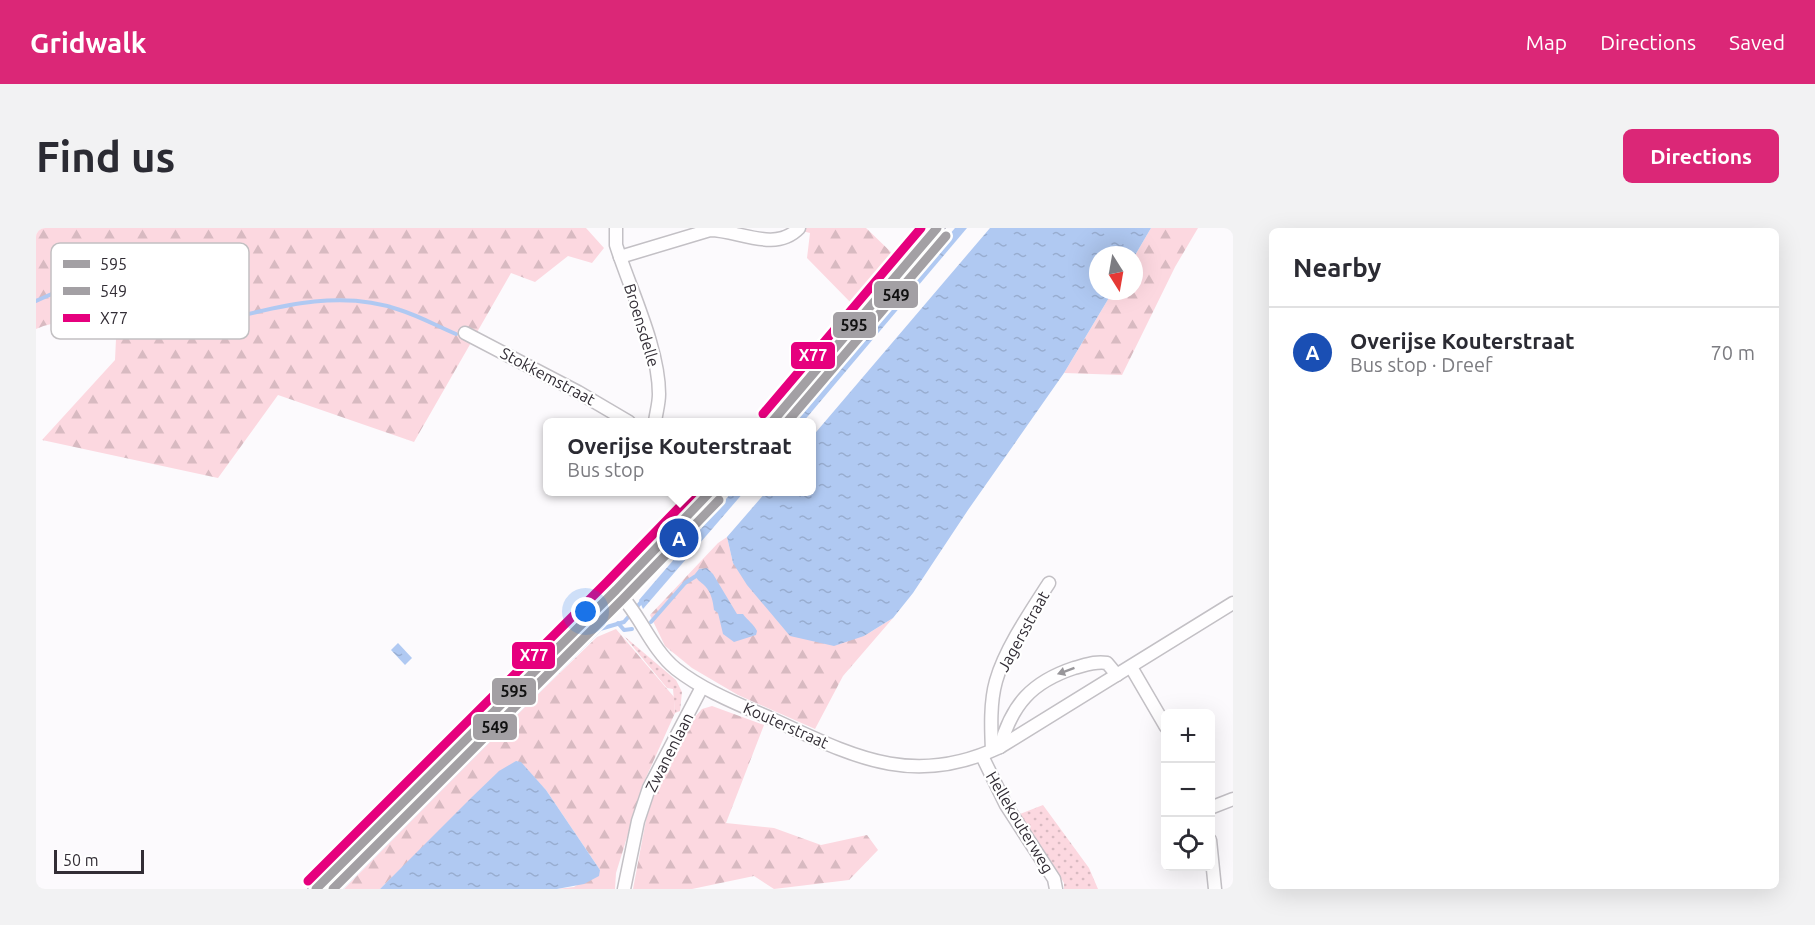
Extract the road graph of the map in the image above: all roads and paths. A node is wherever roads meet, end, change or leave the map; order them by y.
1 (616, 228) edge
2 (799, 228) edge
3 (937, 228) edge
4 (620, 257) junction
5 (465, 333) dead end
6 (621, 418) edge
7 (656, 418) edge
8 (776, 418) edge
9 (706, 496) edge
10 (1049, 583) dead end
11 (616, 590) junction
12 (1233, 603) edge
13 (1131, 667) junction
14 (1117, 675) junction
15 (702, 687) junction
16 (1161, 718) edge
17 (991, 751) junction
18 (1233, 799) edge
19 (1215, 806) edge
20 (1213, 871) edge
21 (316, 889) edge
22 (624, 889) edge
23 (1056, 889) edge
24 (1215, 889) edge

1 - 4 street, Broensdelle
2 - 4 street
3 - 8 main road
4 - 7 street, Broensdelle
5 - 6 street, Stokkemstraat
9 - 11 main road
10 - 17 street, Jagersstraat
11 - 15 street, Kouterstraat
11 - 21 main road
12 - 13 street, Kouterstraat
13 - 14 street, Kouterstraat
13 - 16 street
14 - 17 street, Kouterstraat
14 -> 17 street
15 - 17 street, Kouterstraat
15 - 22 street, Zwanenlaan
17 - 23 street, Hellekouterweg
18 - 19 street
20 - 24 street

